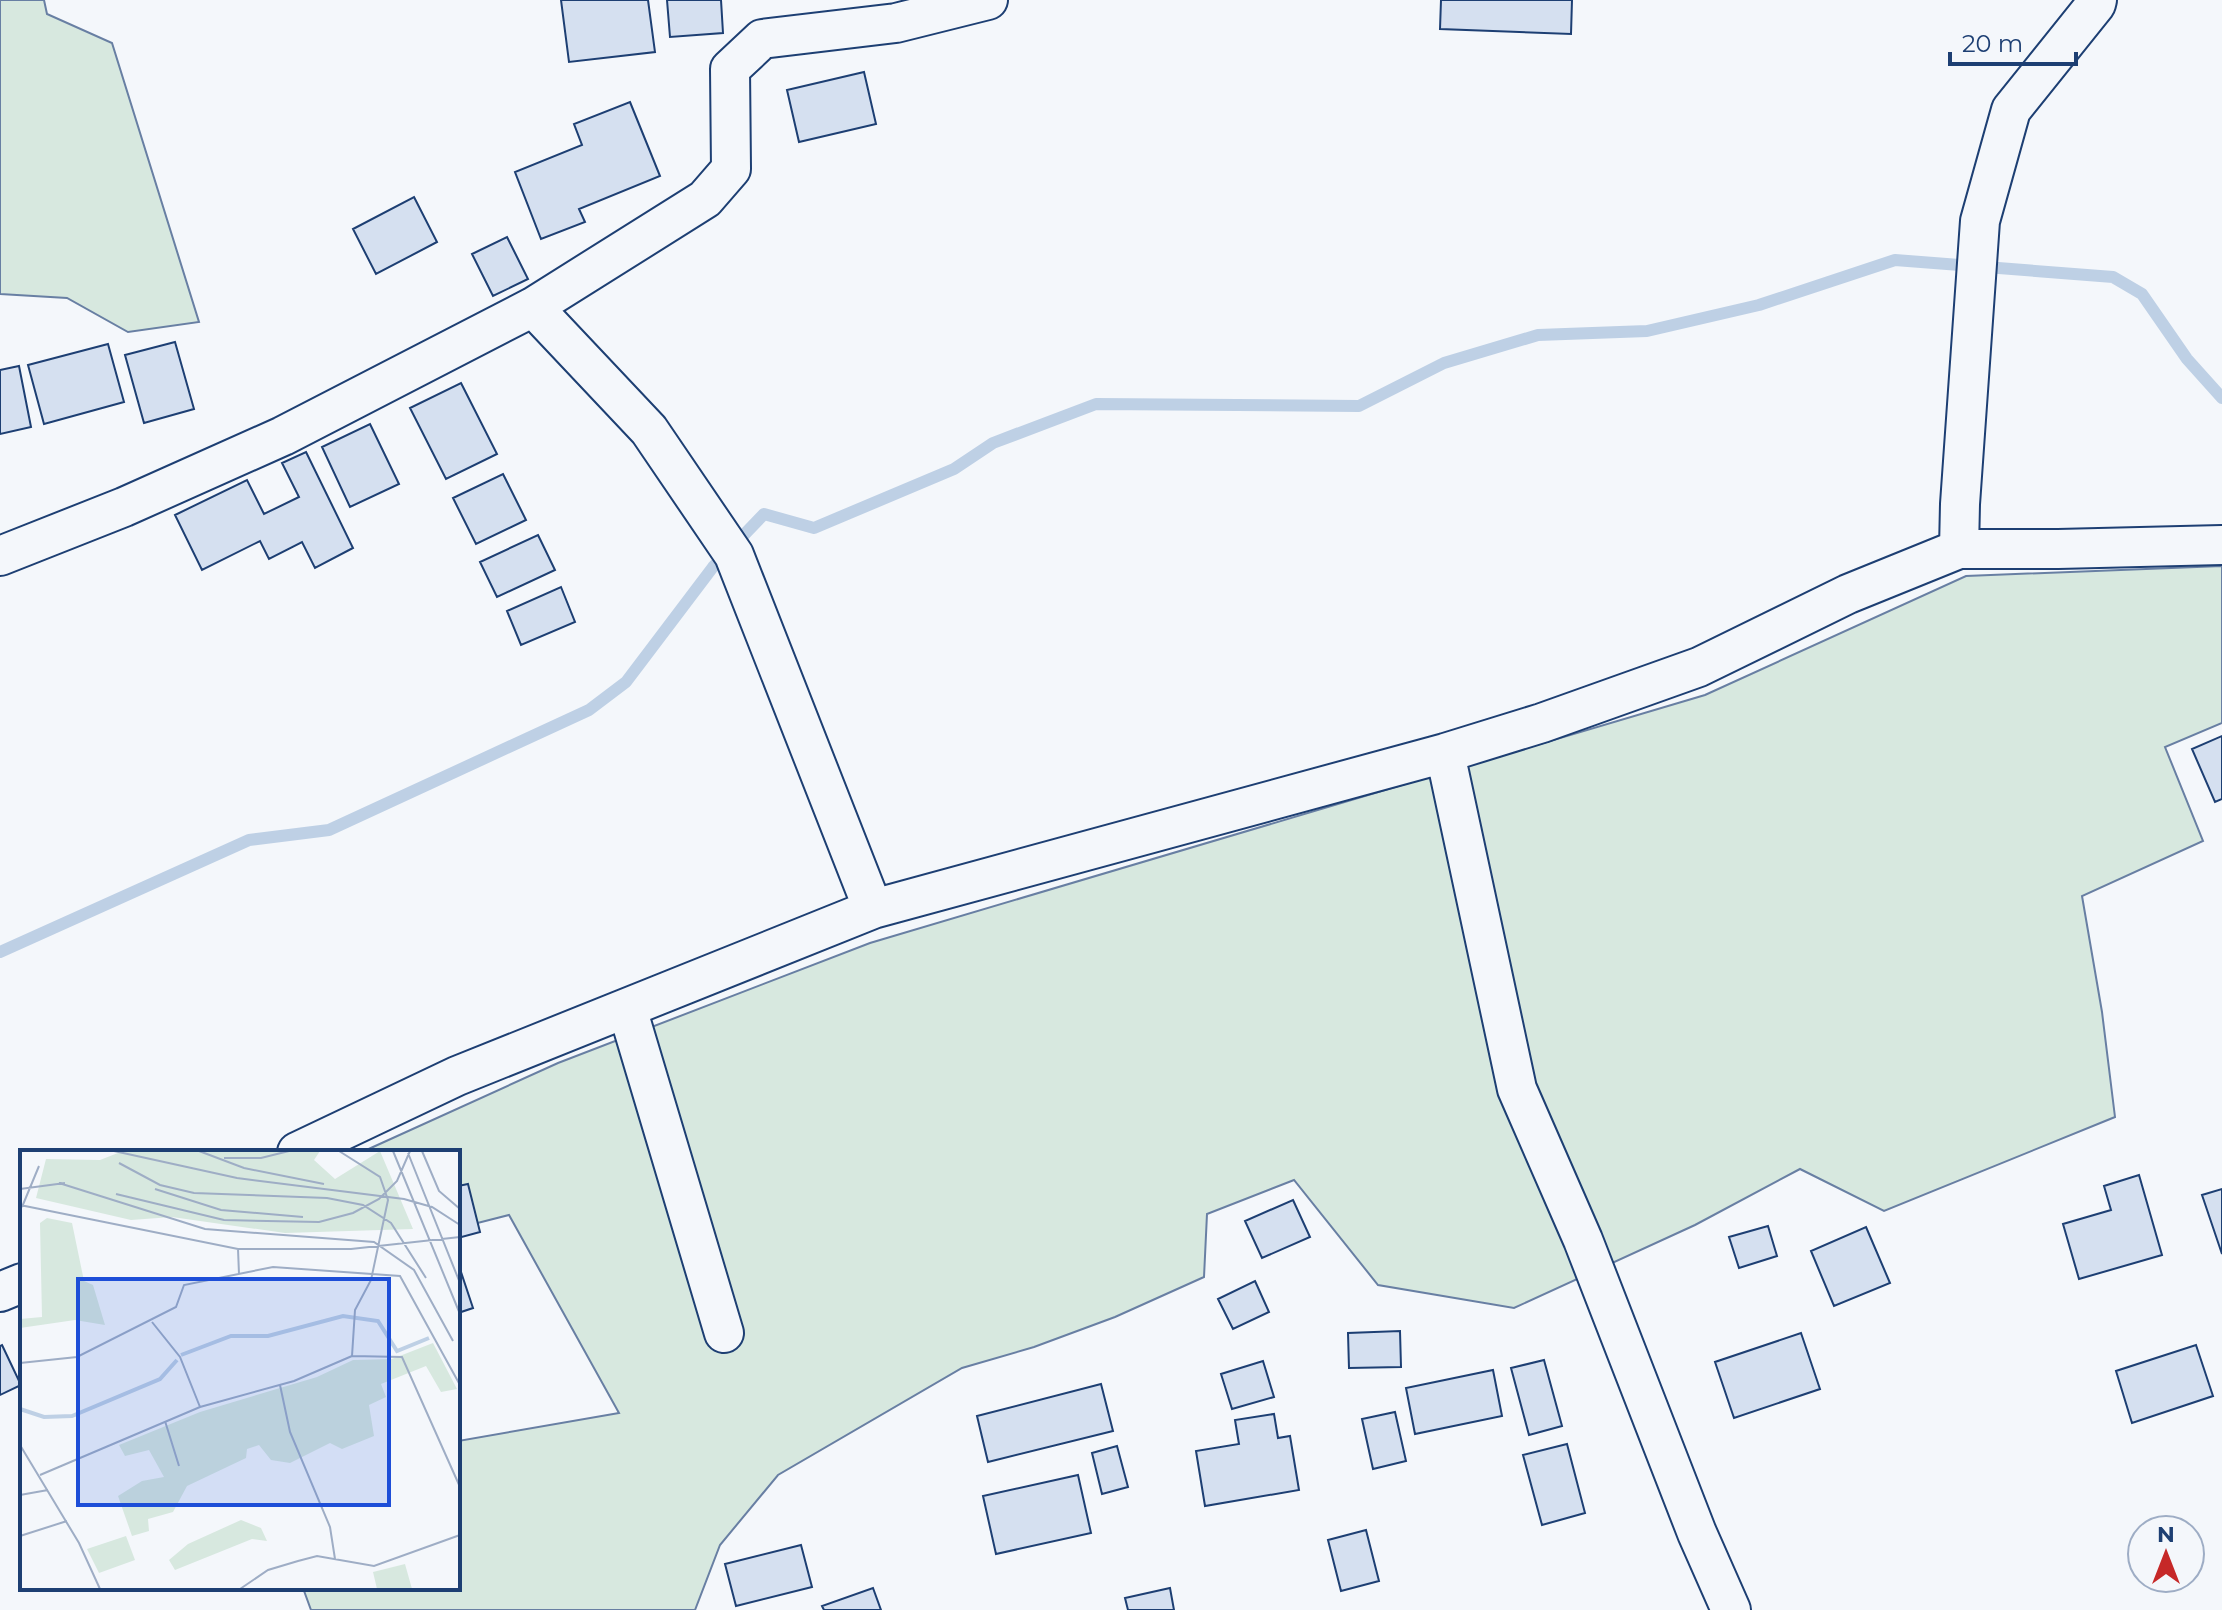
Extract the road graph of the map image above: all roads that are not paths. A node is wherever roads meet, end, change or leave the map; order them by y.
1 (988, 0) edge
2 (2097, 0) edge
3 (533, 307) junction
4 (2222, 545) edge
5 (1959, 549) junction
6 (0, 556) edge
7 (1445, 753) junction
8 (873, 909) junction
9 (627, 1008) junction
10 (301, 1150) edge
11 (20, 1284) edge
12 (0, 1292) edge
13 (724, 1333) dead end
14 (1731, 1610) edge

1 - 3 street
2 - 5 street
3 - 6 street
3 - 8 street
4 - 5 street
5 - 7 street
7 - 8 street
7 - 14 street
8 - 9 street
9 - 10 street
9 - 13 street
11 - 12 street

